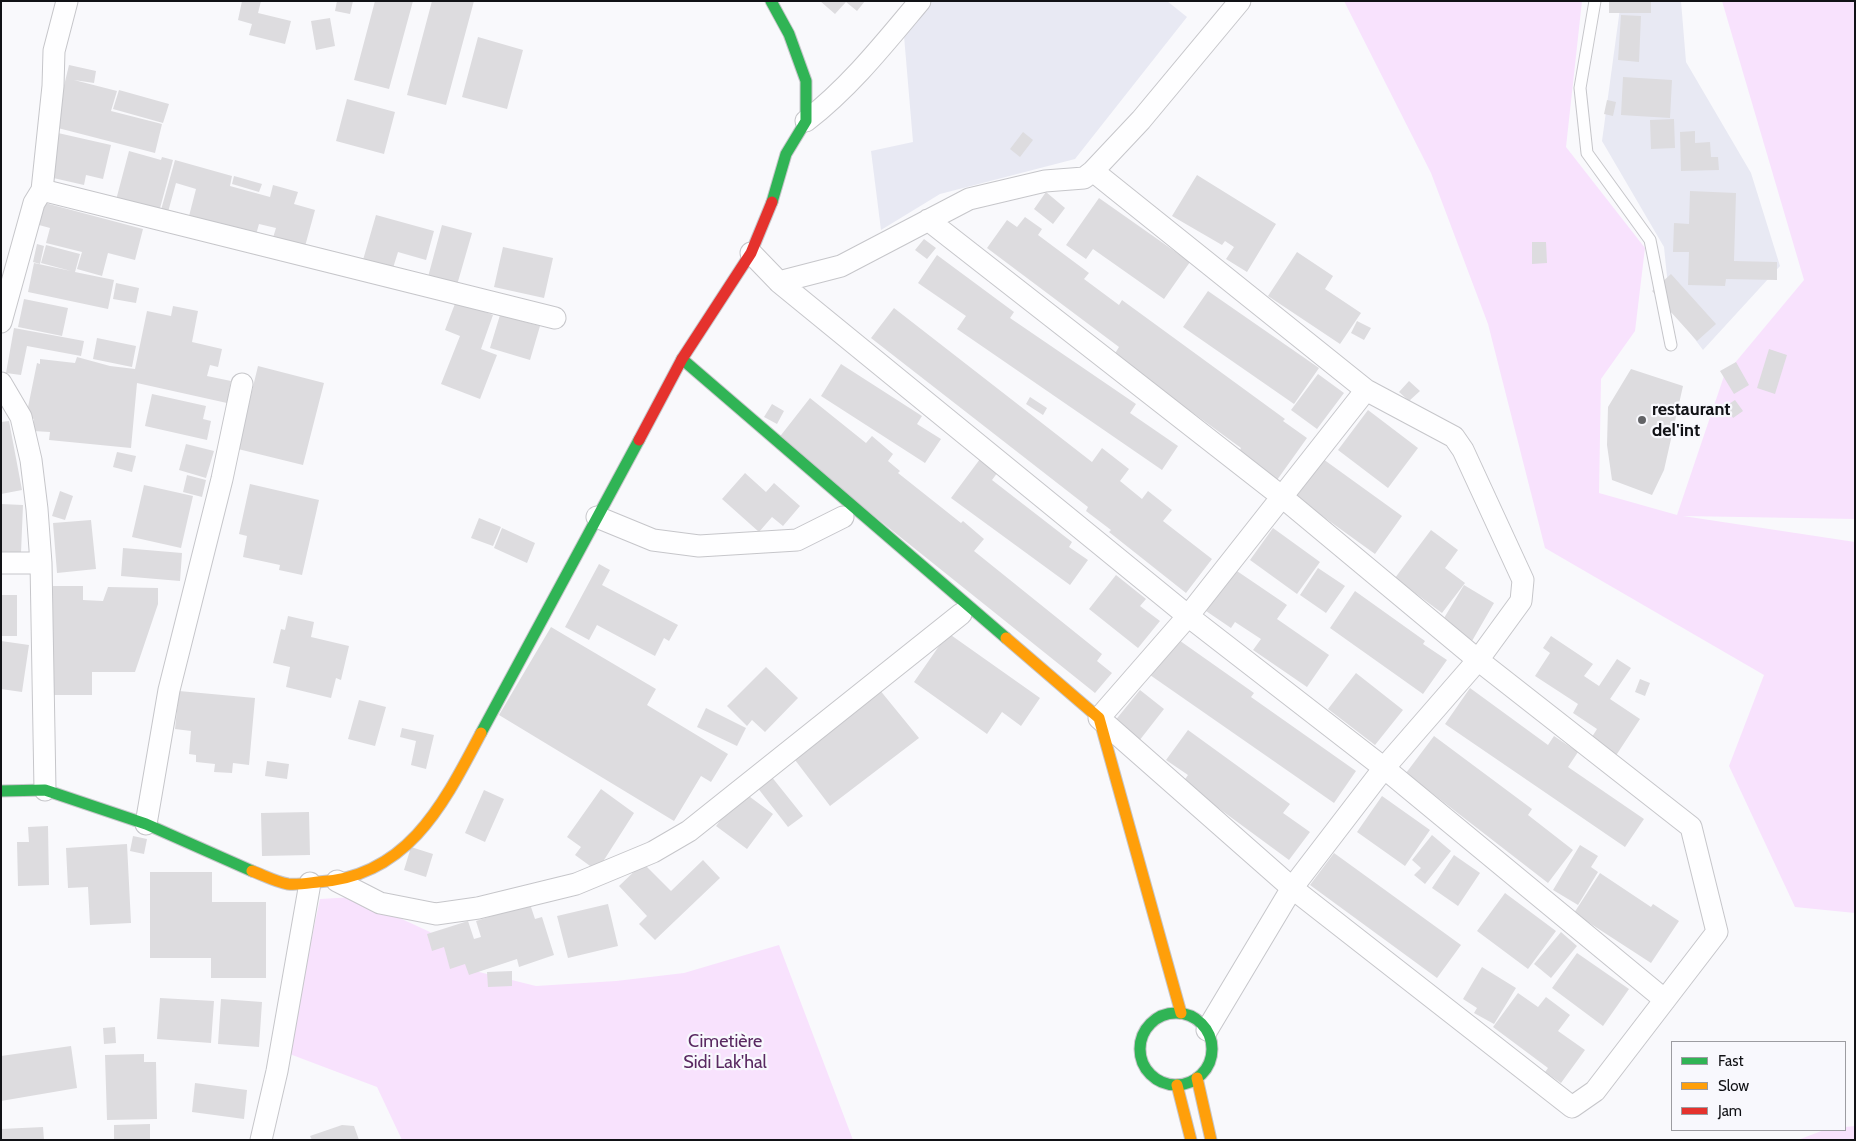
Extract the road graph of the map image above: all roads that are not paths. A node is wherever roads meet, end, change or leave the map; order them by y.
1 (67, 1) edge
2 (771, 1) edge
3 (920, 1) edge
4 (1240, 1) edge
5 (1594, 1) edge
6 (806, 121) junction
7 (1093, 171) junction
8 (42, 190) junction
9 (928, 220) junction
10 (751, 253) junction
11 (779, 282) junction
12 (555, 318) dead end
13 (1, 322) edge
14 (1670, 345) dead end
15 (682, 359) junction
16 (1, 383) edge
17 (242, 384) dead end
18 (1366, 390) junction
19 (1281, 496) junction
20 (597, 516) junction
21 (843, 517) dead end
22 (1, 563) edge
23 (41, 563) junction
24 (953, 608) joint
25 (1188, 616) junction
26 (1478, 660) junction
27 (1092, 723) junction
28 (1384, 768) junction
29 (1103, 777) dead end
30 (45, 790) junction
31 (1, 791) edge
32 (146, 824) junction
33 (337, 881) junction
34 (310, 882) junction
35 (1292, 888) junction
36 (1665, 1000) junction
37 (1181, 1013) junction
38 (1207, 1030) junction
39 (1197, 1078) junction
40 (1177, 1085) junction
41 (261, 1140) edge
42 (1191, 1140) edge
43 (1211, 1140) edge

1 - 8 street
2 - 6 main road
3 - 6 street
4 - 7 street
5 - 14 lane
6 - 10 main road
7 - 9 street
7 - 18 street
8 - 12 street
8 - 13 street
9 - 11 street
9 - 19 street
10 - 11 street
10 - 15 main road
11 - 25 street
15 - 20 main road
15 - 27 main road
16 - 23 street
17 - 32 street
18 - 19 street
18 - 26 street
19 - 25 street
19 - 26 street
20 - 21 street
20 - 33 main road
22 - 23 street
23 - 30 street
24 - 27 main road
24 - 33 street
25 - 27 street
25 - 28 street
26 - 28 street
26 - 36 street
27 - 29 main road
27 - 35 street
27 - 37 main road
28 - 35 street
28 - 36 street
30 - 31 main road
30 - 32 main road
32 - 34 main road
33 - 34 main road
34 - 41 street
35 - 36 street
35 - 38 street
37 - 38 main road
37 - 40 main road
38 - 39 main road
39 - 40 main road
39 - 43 main road
40 - 42 main road

